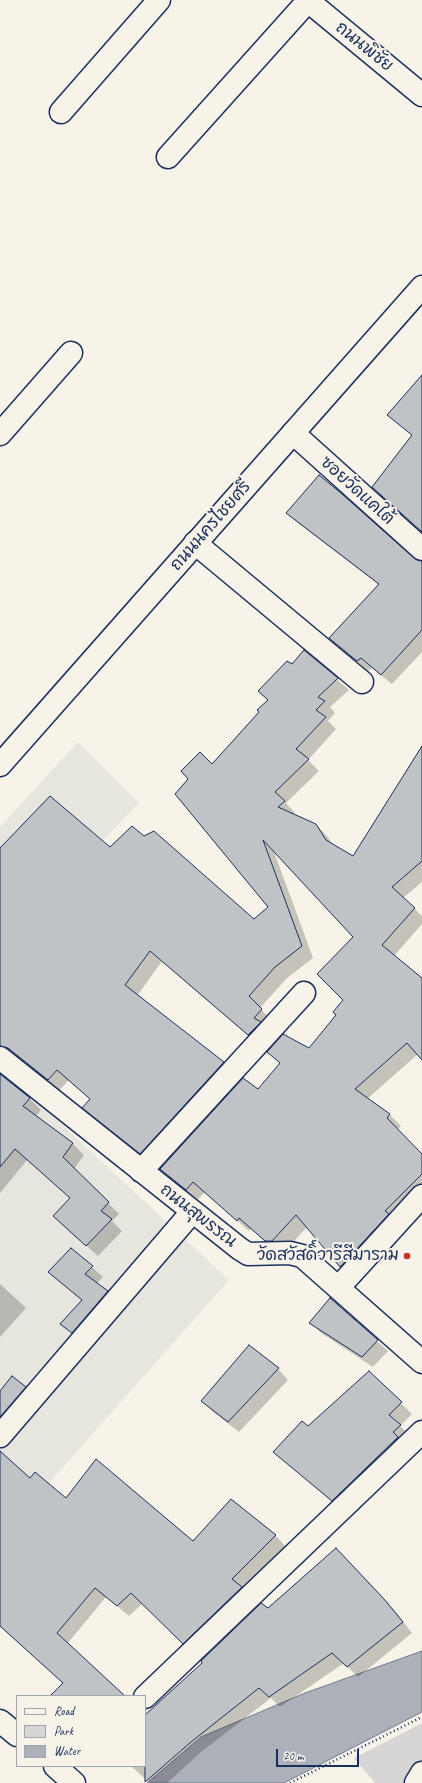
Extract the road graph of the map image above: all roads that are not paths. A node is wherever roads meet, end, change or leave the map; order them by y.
1 (159, 0) edge
2 (307, 1) edge
3 (422, 95) edge
4 (61, 112) dead end
5 (168, 157) dead end
6 (422, 287) edge
7 (71, 353) dead end
8 (293, 433) junction
9 (0, 434) edge
10 (195, 543) junction
11 (422, 549) edge
12 (362, 682) dead end
13 (0, 765) edge
14 (304, 993) dead end
15 (0, 1058) edge
16 (141, 1171) junction
17 (422, 1196) edge
18 (192, 1212) junction
19 (338, 1288) junction
20 (422, 1362) edge
21 (422, 1432) edge
22 (0, 1436) edge
23 (146, 1696) edge
24 (0, 1721) edge
25 (16, 1734) edge
26 (422, 1773) edge
27 (416, 1783) edge

1 - 4 street
2 - 3 street, ถนนพิชัย
2 - 5 street
6 - 8 street, ถนนนครไชยศรี
7 - 9 street
8 - 10 street, ถนนนครไชยศรี
8 - 11 street, ซอยวัดแคใต้
10 - 12 street
10 - 13 street, ถนนนครไชยศรี
14 - 16 street
15 - 16 street, ถนนสุพรรณ
16 - 18 street, ถนนสุพรรณ
17 - 19 street
18 - 19 street, ถนนสุพรรณ
18 - 22 street
19 - 20 street, ถนนสุพรรณ
21 - 23 street
24 - 25 street
26 - 27 street

